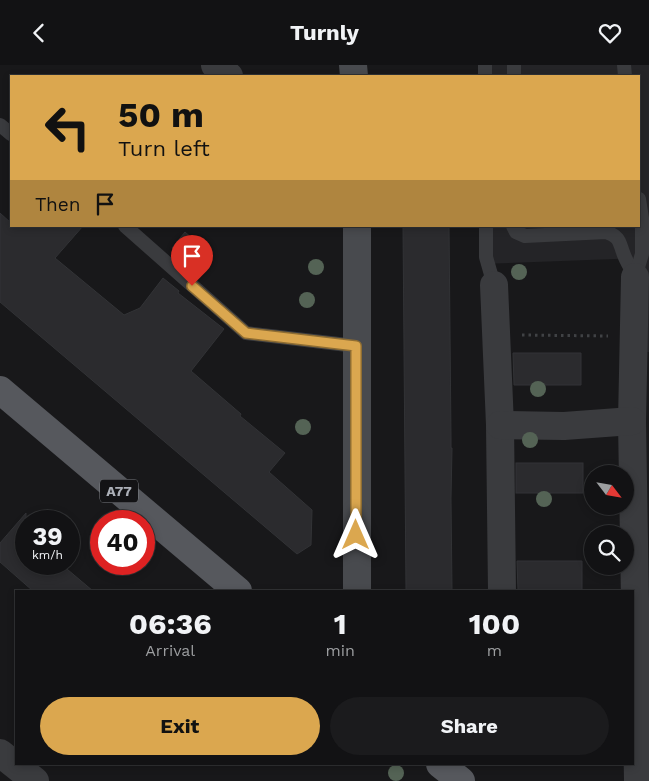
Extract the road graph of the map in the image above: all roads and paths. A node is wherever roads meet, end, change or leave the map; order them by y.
1 (214, 65) edge
2 (228, 75) edge
3 (0, 125) edge
4 (10, 134) edge
5 (640, 205) edge
6 (126, 227) edge
7 (357, 227) edge
8 (486, 227) edge
9 (514, 227) edge
10 (635, 277) junction
11 (494, 285) joint
12 (496, 335) junction
13 (634, 336) junction
14 (356, 346) junction
15 (0, 390) edge
16 (632, 421) junction
17 (500, 425) junction
18 (237, 590) edge
19 (356, 590) edge
20 (502, 590) edge
21 (0, 753) edge
22 (441, 765) edge
23 (35, 781) edge
24 (460, 781) edge
25 (638, 781) edge

1 - 2 street
3 - 4 lane
5 - 10 lane
6 - 14 lane
7 - 14 street
8 - 11 lane
9 - 10 lane
10 - 13 street
11 - 12 street
12 - 13 path
12 - 17 street
13 - 16 street
14 - 19 street
15 - 18 main road, A77
16 - 17 street
16 - 25 street
17 - 20 street
21 - 23 street
22 - 24 main road

